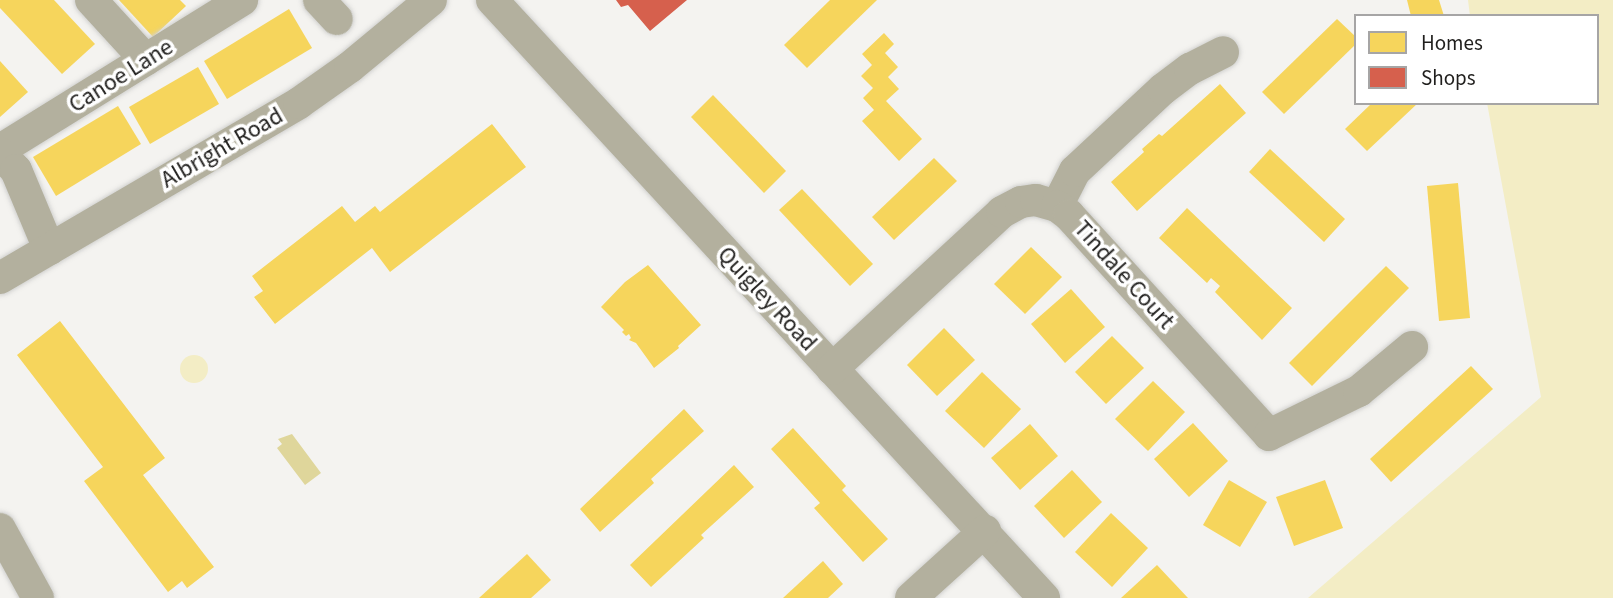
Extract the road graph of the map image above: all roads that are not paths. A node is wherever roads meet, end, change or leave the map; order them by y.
1 (91, 0) edge
2 (242, 0) edge
3 (431, 0) edge
4 (492, 0) edge
5 (1223, 52) dead end
6 (146, 60) junction
7 (0, 152) edge
8 (1057, 206) junction
9 (49, 249) junction
10 (0, 278) edge
11 (1412, 347) dead end
12 (832, 369) junction
13 (0, 529) edge
14 (985, 531) junction
15 (38, 598) edge
16 (911, 598) edge
17 (1044, 598) edge

1 - 6 street
2 - 6 street, Canoe Lane
3 - 9 street, Albright Road
4 - 12 street, Quigley Road
5 - 8 street
6 - 7 street, Canoe Lane
7 - 9 street
8 - 11 street, Tindale Court
8 - 12 street, Tindale Court
9 - 10 street, Albright Road
12 - 14 street, Quigley Road
13 - 15 street
14 - 16 street
14 - 17 street, Quigley Road

